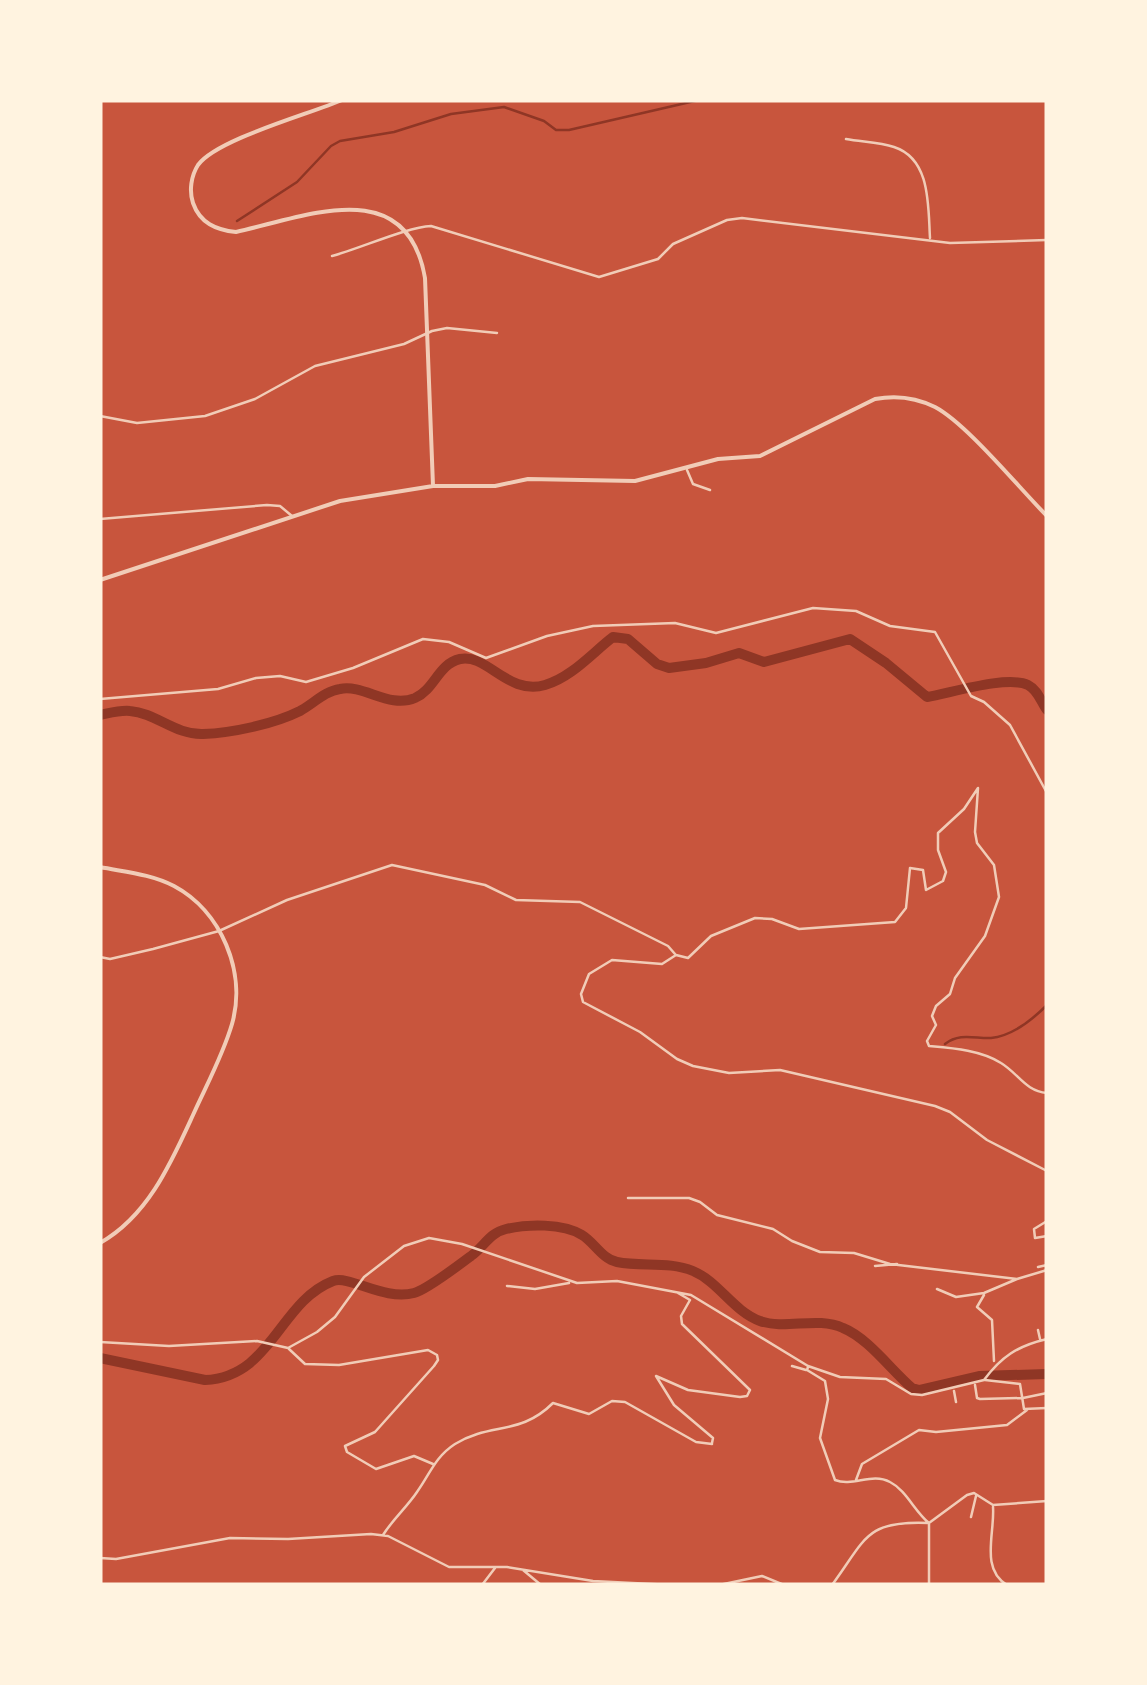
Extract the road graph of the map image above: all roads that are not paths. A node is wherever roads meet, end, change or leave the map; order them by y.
1 (342, 100) edge
2 (846, 139) dead end
3 (406, 234) junction
4 (930, 239) junction
5 (1047, 240) edge
6 (332, 256) dead end
7 (497, 333) dead end
8 (426, 334) junction
9 (100, 416) edge
10 (686, 467) junction
11 (433, 486) junction
12 (710, 490) dead end
13 (292, 516) junction
14 (1047, 516) edge
15 (100, 518) edge
16 (100, 580) edge
17 (100, 699) edge
18 (1047, 792) edge
19 (100, 866) edge
20 (219, 931) junction
21 (676, 956) junction
22 (100, 957) edge
23 (1047, 1094) edge
24 (1047, 1171) edge
25 (628, 1198) dead end
26 (1047, 1221) edge
27 (1047, 1236) edge
28 (100, 1243) edge
29 (898, 1264) junction
30 (875, 1266) dead end
31 (1038, 1267) dead end
32 (1047, 1268) edge
33 (1016, 1279) junction
34 (572, 1282) junction
35 (506, 1286) dead end
36 (937, 1289) dead end
37 (678, 1292) junction
38 (984, 1293) junction
39 (1038, 1330) dead end
40 (1047, 1339) edge
41 (1040, 1341) junction
42 (100, 1342) edge
43 (288, 1348) junction
44 (792, 1366) dead end
45 (993, 1366) junction
46 (808, 1368) junction
47 (986, 1380) junction
48 (975, 1384) junction
49 (954, 1390) junction
50 (1047, 1393) edge
51 (1023, 1398) junction
52 (956, 1402) dead end
53 (1047, 1408) edge
54 (1026, 1410) junction
55 (433, 1464) junction
56 (856, 1482) junction
57 (977, 1494) junction
58 (1047, 1501) edge
59 (993, 1505) junction
60 (971, 1517) dead end
61 (929, 1523) junction
62 (384, 1534) junction
63 (100, 1558) edge
64 (496, 1567) junction
65 (522, 1569) junction
66 (482, 1585) edge
67 (541, 1585) edge
68 (672, 1585) edge
69 (719, 1585) edge
70 (784, 1585) edge
71 (832, 1585) edge
72 (930, 1585) edge
73 (1008, 1585) edge
74 (1019, 1585) edge
75 (1045, 1585) edge

1 - 3 street
2 - 4 street
3 - 4 street
3 - 6 street
3 - 8 street
4 - 5 street
7 - 8 street
8 - 9 street
8 - 11 street
10 - 11 street
10 - 12 street
10 - 14 street
11 - 13 street
13 - 15 street
13 - 16 street
17 - 18 street
19 - 20 street
20 - 21 street
20 - 22 street
20 - 28 street
21 - 23 street
21 - 24 street
25 - 29 street
26 - 27 street
29 - 30 street
29 - 33 street
31 - 32 street
32 - 33 street
33 - 38 street
34 - 35 street
34 - 37 street
34 - 43 street
36 - 38 street
37 - 46 street
37 - 55 street
38 - 45 street
39 - 41 street
40 - 41 street
41 - 45 street
42 - 43 street
43 - 55 street
44 - 46 street
45 - 47 street
46 - 49 street
46 - 56 street
47 - 48 street
47 - 51 street
48 - 49 street
48 - 51 street
49 - 52 street
50 - 51 street
51 - 54 street
53 - 54 street
54 - 56 street
55 - 62 street
56 - 61 street
57 - 59 street
57 - 60 street
57 - 61 street
58 - 59 street
59 - 73 street
61 - 71 street
61 - 72 street
62 - 63 street
62 - 64 street
64 - 65 street
64 - 66 street
65 - 67 street
65 - 68 street
69 - 70 street
74 - 75 street

